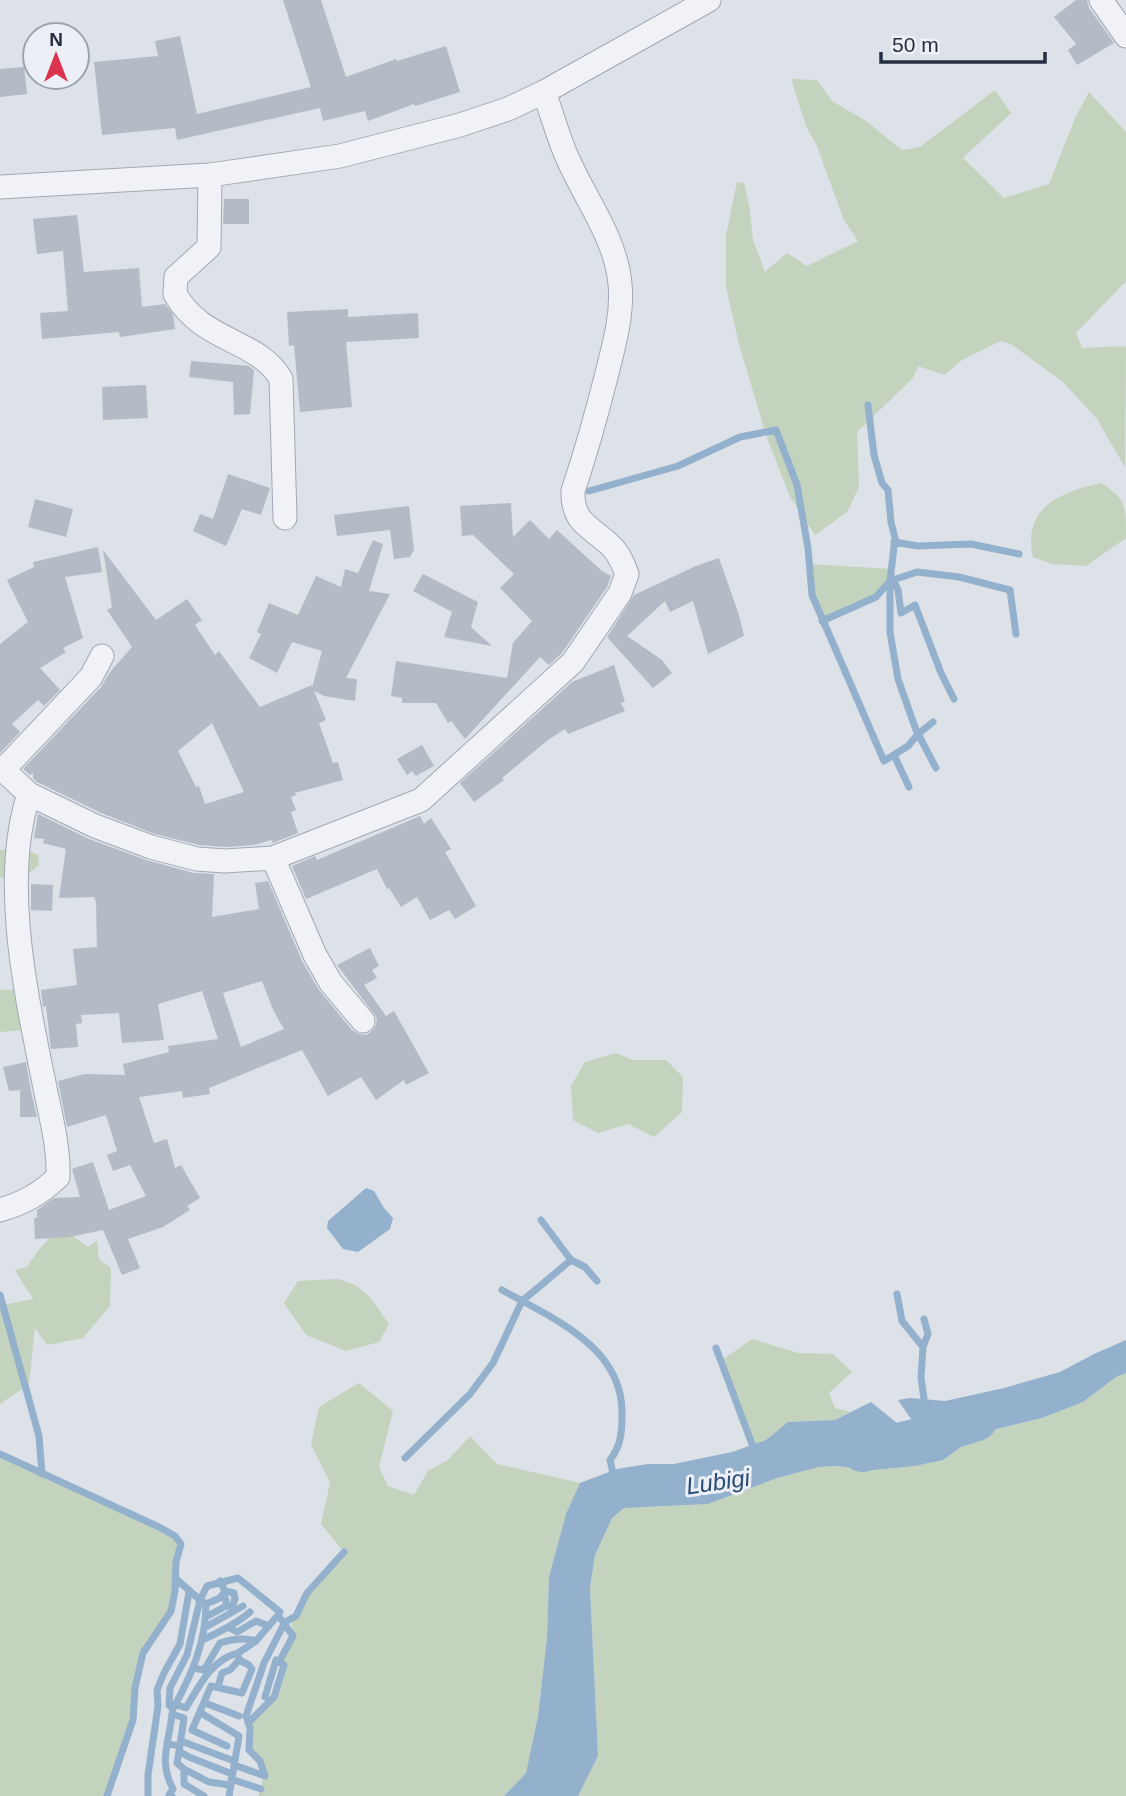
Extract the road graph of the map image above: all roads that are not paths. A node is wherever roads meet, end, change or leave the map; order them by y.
1 (709, 0) edge
2 (1101, 0) edge
3 (1126, 36) edge
4 (544, 92) junction
5 (210, 175) junction
6 (0, 187) edge
7 (285, 519) dead end
8 (102, 656) dead end
9 (1, 768) edge
10 (29, 794) junction
11 (273, 858) junction
12 (363, 1021) dead end
13 (0, 1210) edge

1 - 4 street
2 - 3 street
4 - 5 street
4 - 11 street
5 - 6 street
5 - 7 street
8 - 9 street
9 - 10 street
10 - 11 street
10 - 13 street
11 - 12 street

